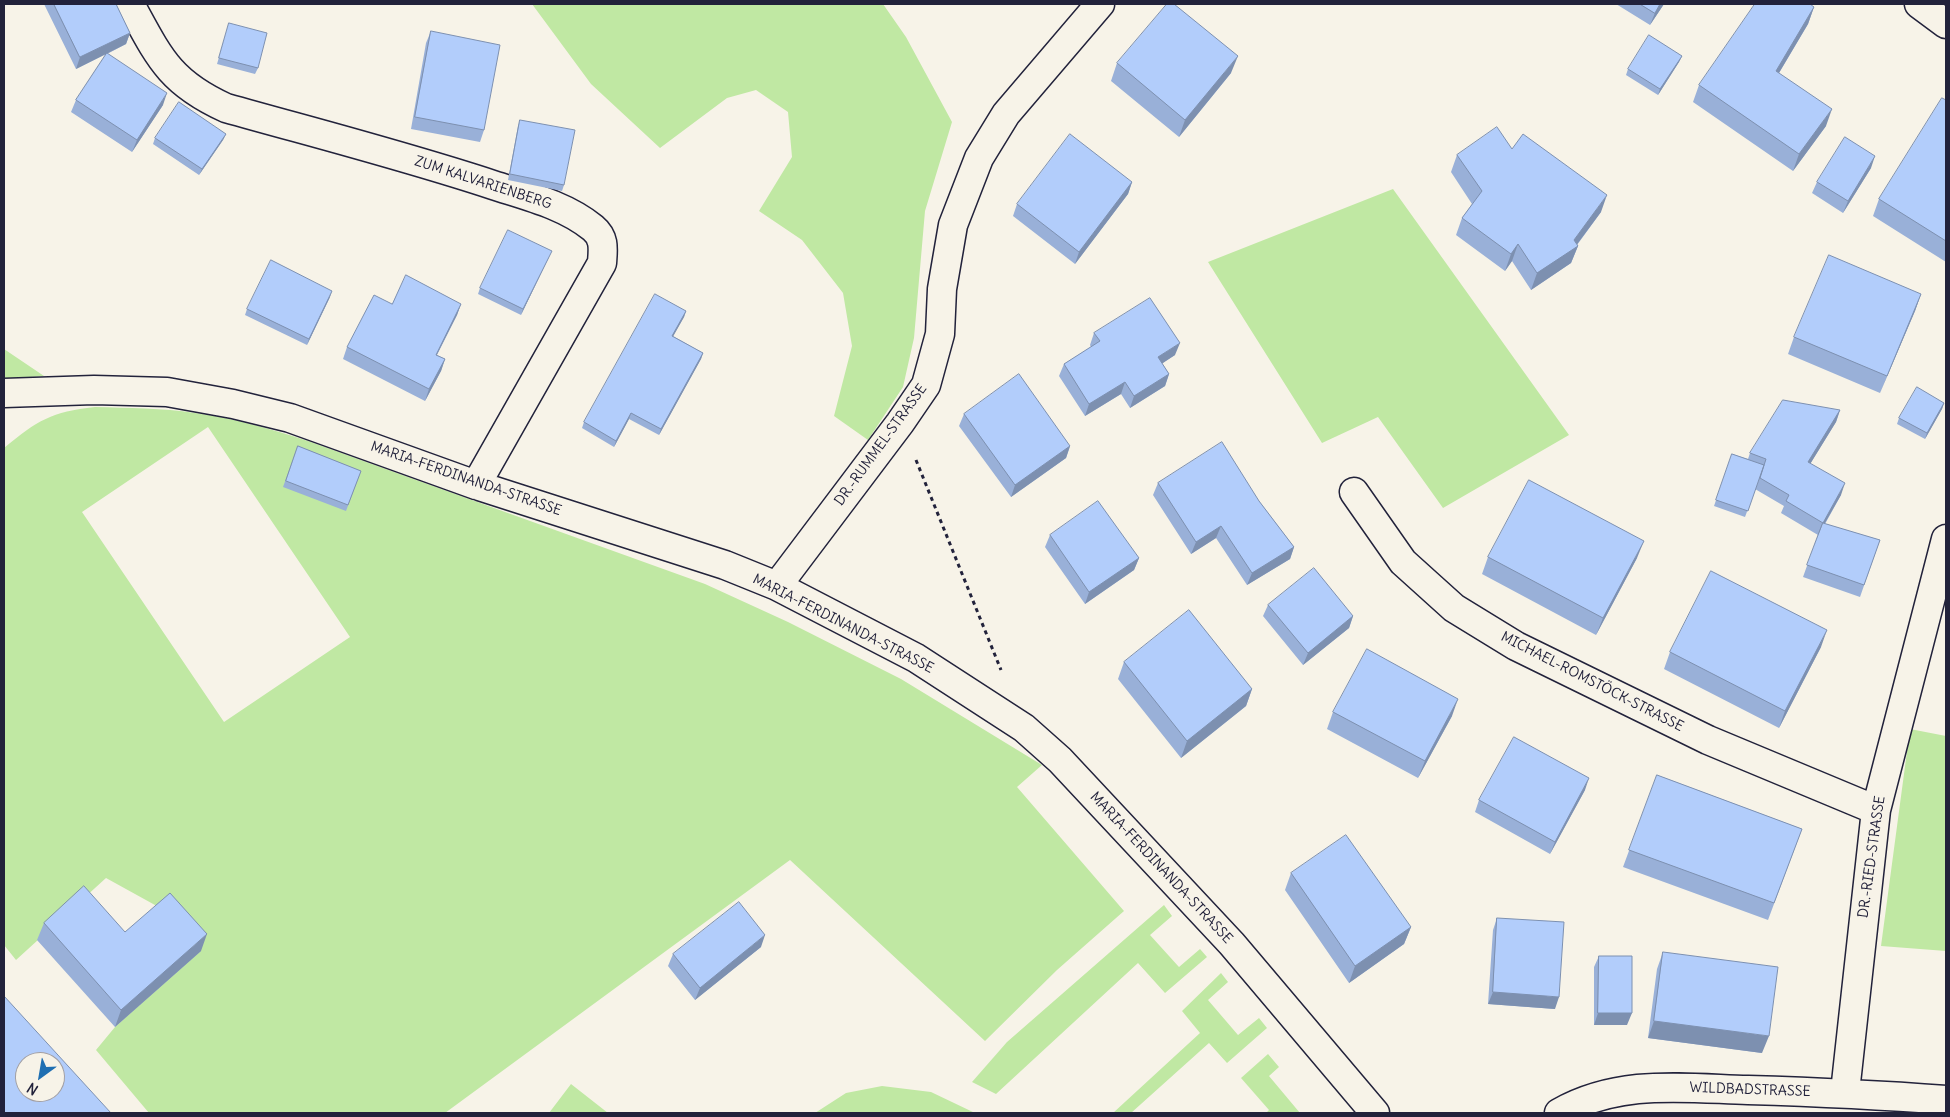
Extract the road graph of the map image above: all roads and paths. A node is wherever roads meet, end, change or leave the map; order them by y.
1 (130, 4) edge
2 (1100, 4) edge
3 (1919, 4) edge
4 (1946, 24) edge
5 (4, 394) edge
6 (900, 423) junction
7 (476, 485) junction
8 (1354, 492) dead end
9 (1946, 539) edge
10 (777, 586) junction
11 (1002, 672) dead end
12 (1876, 810) junction
13 (1845, 1092) junction
14 (1946, 1100) edge
15 (1375, 1113) edge
16 (1559, 1113) edge

1 - 7 street, ZUM KALVARIENBERG
2 - 6 street, DR.-RUMMEL-STRASSE
3 - 4 street
5 - 7 street, MARIA-FERDINANDA-STRASSE
6 - 10 street, DR.-RUMMEL-STRASSE
6 - 11 path
7 - 10 street, MARIA-FERDINANDA-STRASSE
8 - 12 street, MICHAEL-ROMSTÖCK-STRASSE
9 - 12 street, DR.-RIED-STRASSE
10 - 15 street, MARIA-FERDINANDA-STRASSE
12 - 13 street, DR.-RIED-STRASSE
13 - 14 street, WILDBADSTRASSE
13 - 16 street, WILDBADSTRASSE

